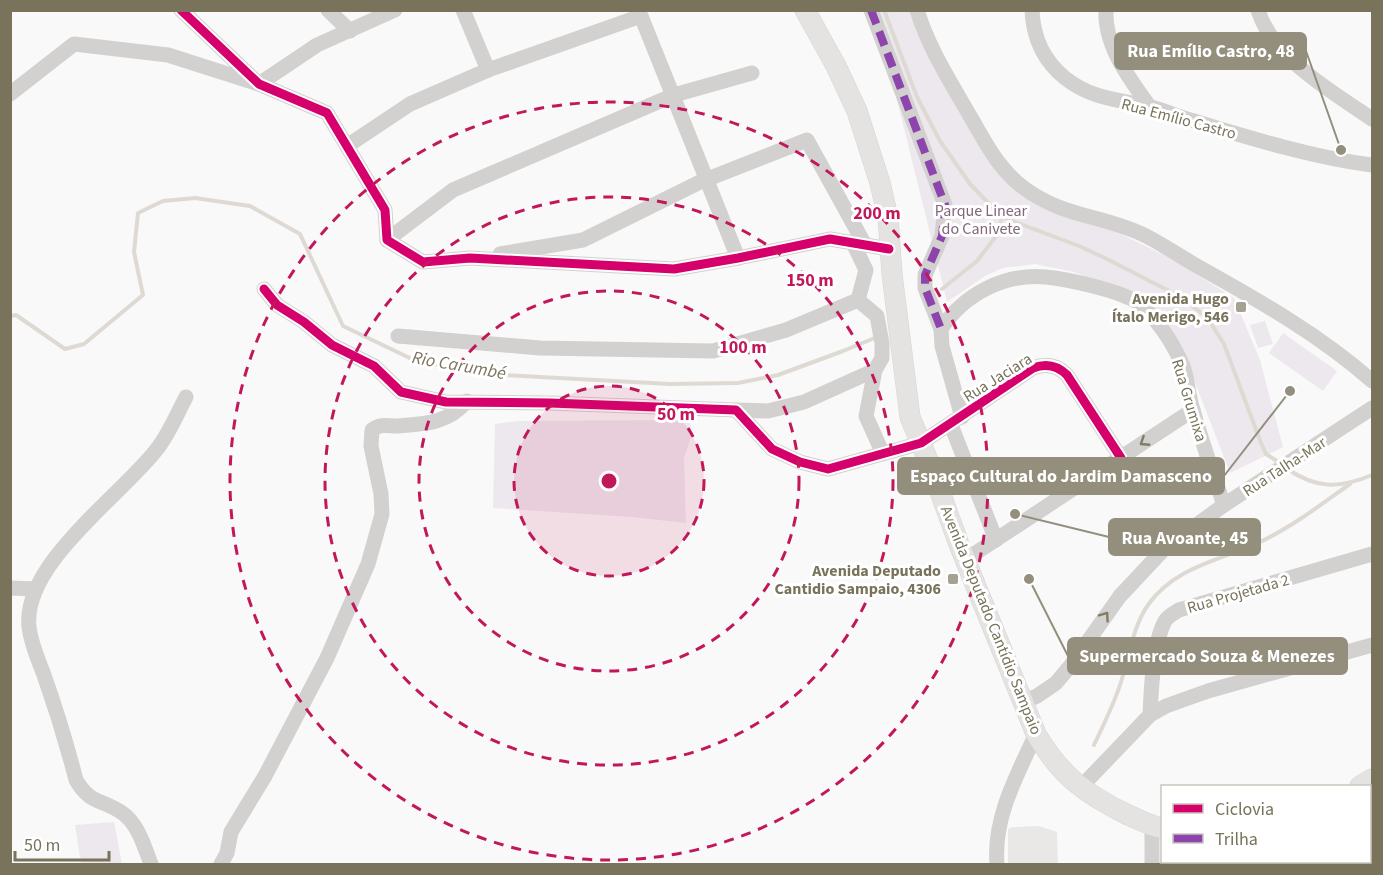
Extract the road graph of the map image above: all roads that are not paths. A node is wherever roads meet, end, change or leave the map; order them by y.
1 (181, 10) edge
2 (328, 10) edge
3 (395, 10) edge
4 (463, 10) edge
5 (805, 10) edge
6 (871, 10) edge
7 (916, 10) edge
8 (1032, 10) edge
9 (1106, 10) edge
10 (1258, 10) edge
11 (350, 31) junction
12 (488, 70) junction
13 (752, 73) dead end
14 (259, 84) junction
15 (10, 94) edge
16 (674, 94) junction
17 (1149, 106) junction
18 (1372, 119) edge
19 (347, 146) junction
20 (1372, 165) edge
21 (708, 179) junction
22 (387, 240) junction
23 (859, 244) junction
24 (889, 249) junction
25 (470, 258) junction
26 (738, 258) junction
27 (264, 289) dead end
28 (858, 300) junction
29 (942, 327) junction
30 (398, 336) dead end
31 (875, 370) junction
32 (1372, 381) edge
33 (186, 397) dead end
34 (467, 401) junction
35 (1372, 408) edge
36 (1193, 410) junction
37 (736, 411) junction
38 (956, 421) junction
39 (921, 443) junction
40 (883, 454) junction
41 (1121, 458) junction
42 (1224, 505) junction
43 (996, 540) junction
44 (1372, 554) edge
45 (967, 565) junction
46 (10, 588) edge
47 (36, 589) junction
48 (1372, 645) edge
49 (1023, 702) junction
50 (1150, 715) junction
51 (1036, 734) junction
52 (1080, 788) junction
53 (1157, 827) edge
54 (151, 864) edge
55 (221, 864) edge
56 (997, 864) edge
57 (1152, 864) edge

1 - 14 street
2 - 11 street
3 - 11 street
4 - 12 street
5 - 24 main road, Avenida Deputado Cantídio Sampaio
6 - 29 street
7 - 32 street
8 - 17 street, Rua Emílio Castro
9 - 17 street
10 - 18 street
11 - 14 street
12 - 16 street
12 - 19 street
13 - 16 street
14 - 15 street
14 - 19 street
16 - 21 street
16 - 22 street
17 - 20 street, Rua Emílio Castro
19 - 22 street
21 - 23 street
21 - 25 street
21 - 26 street
22 - 25 street
23 - 24 street
23 - 26 street
23 - 28 street
24 - 39 main road, Avenida Deputado Cantídio Sampaio
25 - 26 street
27 - 34 street
28 - 30 street
28 - 31 street
29 - 36 street, Rua Grumixa
29 - 38 street
31 - 37 street
31 - 40 street
33 - 47 street
34 - 37 street
34 - 55 street
35 - 42 street, Rua Talha-Mar
36 -> 41 street
36 - 42 street, Rua Grumixa
37 - 40 street, Rua Jaciara
38 - 39 street, Rua Jaciara
38 - 41 street, Rua Jaciara
38 - 43 street
39 - 40 street, Rua Jaciara
39 - 45 main road, Avenida Deputado Cantídio Sampaio
41 - 43 street
49 -> 42 street, Rua Talha-Mar
43 - 45 street
44 - 50 street, Rua Projetada 2
45 - 49 main road, Avenida Deputado Cantídio Sampaio
46 - 47 street
47 - 54 street
48 - 50 street
49 - 51 main road, Avenida Deputado Cantídio Sampaio
50 - 52 street
51 - 52 main road, Avenida Deputado Cantídio Sampaio
51 - 56 street
52 - 53 main road, Avenida Deputado Cantídio Sampaio
53 - 57 street

